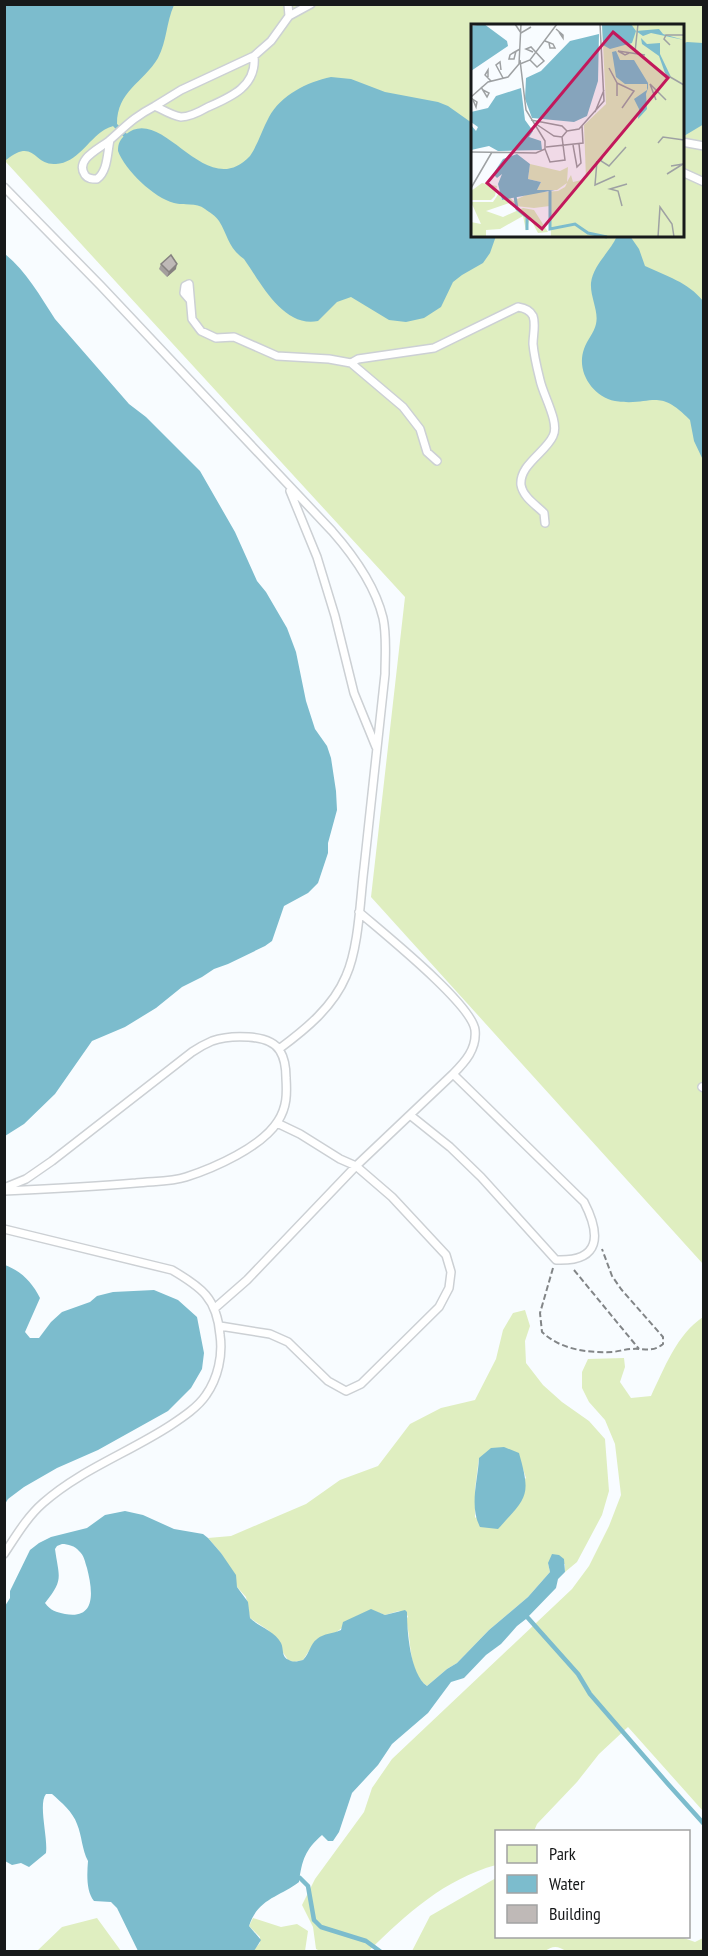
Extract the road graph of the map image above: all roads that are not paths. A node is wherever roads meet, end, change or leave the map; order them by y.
1 (288, 4) edge
2 (311, 4) edge
3 (289, 16) junction
4 (254, 56) junction
5 (155, 106) junction
6 (110, 140) junction
7 (684, 142) edge
8 (704, 146) edge
9 (684, 173) edge
10 (704, 182) edge
11 (4, 187) edge
12 (190, 300) dead end
13 (351, 363) junction
14 (437, 461) dead end
15 (288, 486) junction
16 (545, 523) dead end
17 (376, 749) junction
18 (359, 912) junction
19 (279, 1049) junction
20 (453, 1074) junction
21 (410, 1115) junction
22 (277, 1123) junction
23 (356, 1166) junction
24 (4, 1189) edge
25 (4, 1229) edge
26 (215, 1308) junction
27 (220, 1326) junction
28 (4, 1554) edge

1 - 3 lane
2 - 3 lane
3 - 4 lane
4 - 5 lane
4 - 5 lane
5 - 6 lane
6 - 6 lane
7 - 8 lane
9 - 10 lane
11 - 15 lane
12 - 13 lane
13 - 14 lane
13 - 16 lane
15 - 17 lane
15 - 17 lane
17 - 18 lane
18 - 19 lane
18 - 20 lane
19 - 22 lane
19 - 24 lane
20 - 21 lane
20 - 21 lane
21 - 23 lane
22 - 23 lane
22 - 24 lane
23 - 26 lane
23 - 27 lane
25 - 26 lane
26 - 27 lane
27 - 28 lane

